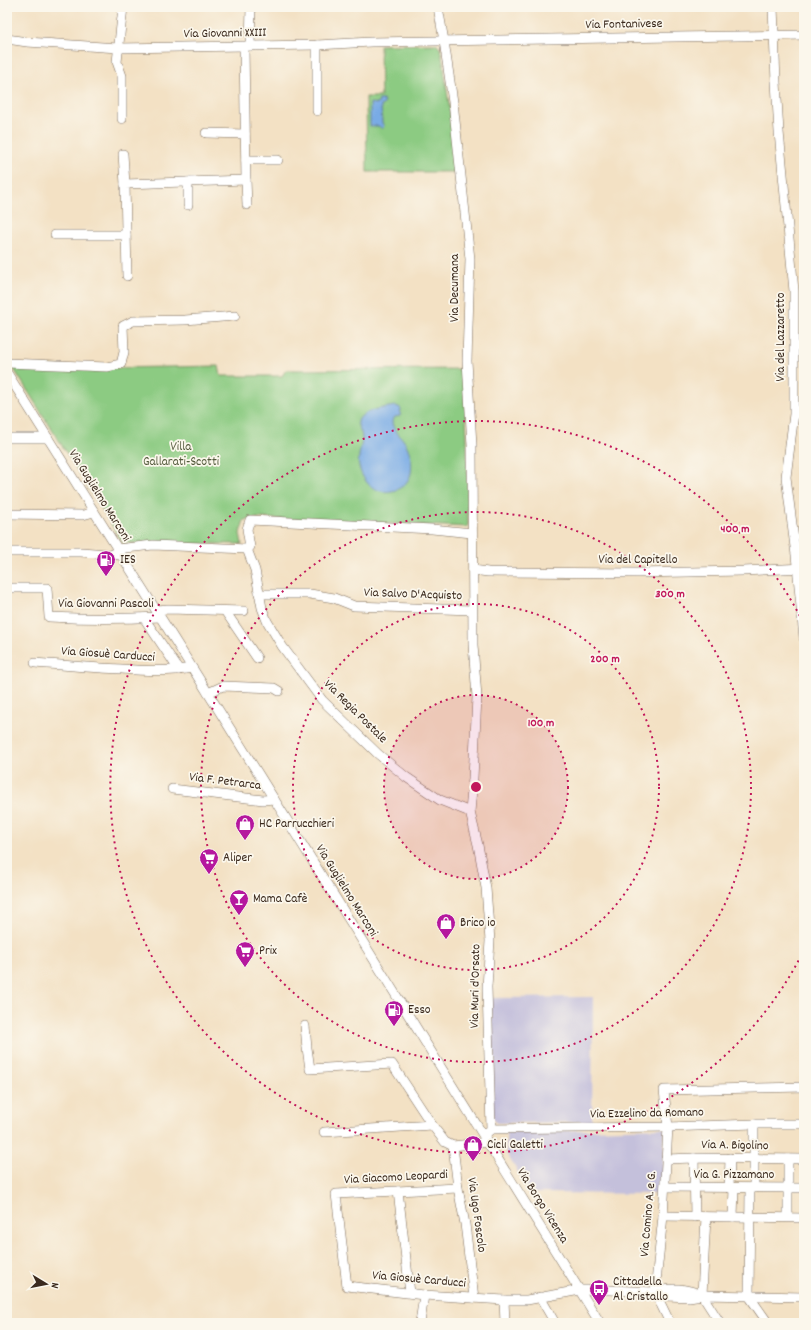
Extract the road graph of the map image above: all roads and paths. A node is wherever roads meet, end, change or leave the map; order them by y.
1 (124, 7) edge
2 (251, 7) edge
3 (438, 7) edge
4 (773, 7) edge
5 (804, 35) edge
6 (774, 36) junction
7 (7, 39) edge
8 (444, 41) junction
9 (317, 45) junction
10 (247, 47) junction
11 (118, 48) junction
12 (317, 111) dead end
13 (122, 120) dead end
14 (206, 133) dead end
15 (245, 136) junction
16 (123, 154) dead end
17 (246, 160) junction
18 (278, 160) dead end
19 (246, 180) junction
20 (188, 182) junction
21 (125, 184) junction
22 (188, 205) dead end
23 (247, 206) dead end
24 (55, 235) dead end
25 (126, 235) junction
26 (127, 276) dead end
27 (235, 316) dead end
28 (7, 363) edge
29 (7, 373) edge
30 (7, 438) edge
31 (48, 438) junction
32 (94, 512) junction
33 (7, 514) edge
34 (472, 533) junction
35 (246, 548) junction
36 (7, 552) edge
37 (119, 552) junction
38 (801, 568) edge
39 (473, 570) junction
40 (7, 588) edge
41 (259, 594) junction
42 (472, 610) junction
43 (225, 611) junction
44 (244, 611) dead end
45 (158, 614) junction
46 (144, 618) junction
47 (804, 638) edge
48 (258, 658) dead end
49 (35, 663) dead end
50 (192, 668) junction
51 (179, 670) junction
52 (279, 691) dead end
53 (208, 693) junction
54 (172, 789) dead end
55 (274, 799) junction
56 (470, 812) junction
57 (400, 1000) joint
58 (305, 1026) dead end
59 (804, 1087) edge
60 (754, 1124) junction
61 (804, 1124) edge
62 (432, 1125) junction
63 (668, 1127) junction
64 (491, 1129) junction
65 (324, 1132) dead end
66 (486, 1139) junction
67 (453, 1146) junction
68 (694, 1158) junction
69 (730, 1158) junction
70 (666, 1159) junction
71 (754, 1159) junction
72 (788, 1159) junction
73 (804, 1159) edge
74 (664, 1187) junction
75 (458, 1188) junction
76 (695, 1188) junction
77 (732, 1188) junction
78 (752, 1188) junction
79 (788, 1188) junction
80 (804, 1188) edge
81 (398, 1191) junction
82 (336, 1194) joint
83 (663, 1216) junction
84 (695, 1217) junction
85 (706, 1217) junction
86 (733, 1217) junction
87 (788, 1217) junction
88 (749, 1218) junction
89 (804, 1218) edge
90 (580, 1290) junction
91 (655, 1292) junction
92 (410, 1293) junction
93 (424, 1295) junction
94 (702, 1295) junction
95 (749, 1296) junction
96 (804, 1297) edge
97 (474, 1298) junction
98 (540, 1298) junction
99 (504, 1300) junction
100 (420, 1323) edge
101 (504, 1323) edge
102 (556, 1323) edge
103 (600, 1323) edge
104 (670, 1323) edge
105 (720, 1323) edge
106 (768, 1323) edge

1 - 11 street
2 - 10 street
3 - 8 street, Via Decumana
4 - 6 street, Via del Lazzaretto
5 - 6 street, Via Fontanivese
6 - 8 street, Via Fontanivese
6 - 38 street, Via del Lazzaretto
7 - 11 street, Via Giovanni XXIII
8 - 9 street, Via Giovanni XXIII
8 - 34 street, Via Decumana
9 - 10 street, Via Giovanni XXIII
9 - 12 street
10 - 11 street, Via Giovanni XXIII
10 - 15 street
11 - 13 street
14 - 15 street
15 - 17 street
16 - 21 street
17 - 18 street
17 - 19 street
19 - 20 street
19 - 23 street
20 - 21 street
20 - 22 street
21 - 25 street
24 - 25 street
25 - 26 street
27 - 28 street
29 - 31 street, Via Guglielmo Marconi
30 - 31 street
31 - 32 street, Via Guglielmo Marconi
32 - 33 street
32 - 37 street, Via Guglielmo Marconi
34 - 35 street, Via Regia Postale
34 - 39 street, Via Decumana
35 - 37 street
35 - 41 street, Via Regia Postale
36 - 37 street
37 - 45 street, Via Guglielmo Marconi
38 - 39 street, Via del Capitello
38 - 47 street, Via del Lazzaretto
39 - 42 street, Via Decumana
40 - 46 street, Via Giovanni Pascoli
41 - 42 street, Via Salvo D'Acquisto
41 - 56 street, Via Regia Postale
42 - 56 street, Via Muri d'Orsato
43 - 44 street, Via Giovanni Pascoli
43 - 45 street, Via Giovanni Pascoli
43 - 48 street
45 - 46 street, Via Giovanni Pascoli
45 - 50 street, Via Guglielmo Marconi
46 - 51 street, Via Giosuè Carducci
49 - 51 street, Via Giosuè Carducci
50 - 51 street, Via Giosuè Carducci
50 - 53 street, Via Guglielmo Marconi
52 - 53 street
53 - 55 street, Via Guglielmo Marconi
54 - 55 street, Via F. Petrarca
55 - 57 street, Via Guglielmo Marconi
56 - 64 street, Via Muri d'Orsato
57 - 66 street, Via Borgo Vicenza
58 - 62 street
59 - 63 street, Via Comino A. e G.
60 - 61 street, Via Ezzelino da Romano
60 - 63 street, Via Ezzelino da Romano
60 - 71 street
62 - 65 street
62 - 67 street
63 - 64 street, Via Ezzelino da Romano
63 - 70 street, Via Comino A. e G.
64 - 66 street
66 - 67 street
66 - 90 street, Via Borgo Vicenza
67 - 75 street, Via Ugo Foscolo
68 - 69 street, Via A. Bigolino
68 - 70 street, Via A. Bigolino
68 - 76 street
69 - 71 street, Via A. Bigolino
69 - 77 street
70 - 74 street, Via Comino A. e G.
71 - 72 street, Via A. Bigolino
71 - 78 street
72 - 73 street, Via A. Bigolino
72 - 79 street
74 - 76 street, Via G. Pizzamano
74 - 83 street, Via Comino A. e G.
75 - 81 street, Via Giacomo Leopardi
75 - 97 street, Via Ugo Foscolo
76 - 77 street, Via G. Pizzamano
76 - 84 street
77 - 78 street, Via G. Pizzamano
77 - 86 street
78 - 79 street, Via G. Pizzamano
78 - 88 street
79 - 80 street, Via G. Pizzamano
79 - 87 street
81 - 82 street, Via Giacomo Leopardi
81 - 92 street
82 - 92 street, Via Giosuè Carducci
83 - 84 street
83 - 91 street, Via Comino A. e G.
84 - 85 street
85 - 86 street
85 - 94 street
86 - 88 street
87 - 88 street
87 - 89 street
88 - 95 street
90 - 91 street, Via Giosuè Carducci
90 - 98 street, Via Giosuè Carducci
90 - 103 street, Via Borgo Vicenza
91 - 94 street, Via Giosuè Carducci
91 - 104 street
92 - 93 street, Via Giosuè Carducci
93 - 97 street, Via Giosuè Carducci
93 - 100 street
94 - 95 street, Via Giosuè Carducci
94 - 105 street
95 - 96 street, Via Giosuè Carducci
95 - 106 street
97 - 99 street, Via Giosuè Carducci
98 - 99 street, Via Giosuè Carducci
98 - 102 street
99 - 101 street

